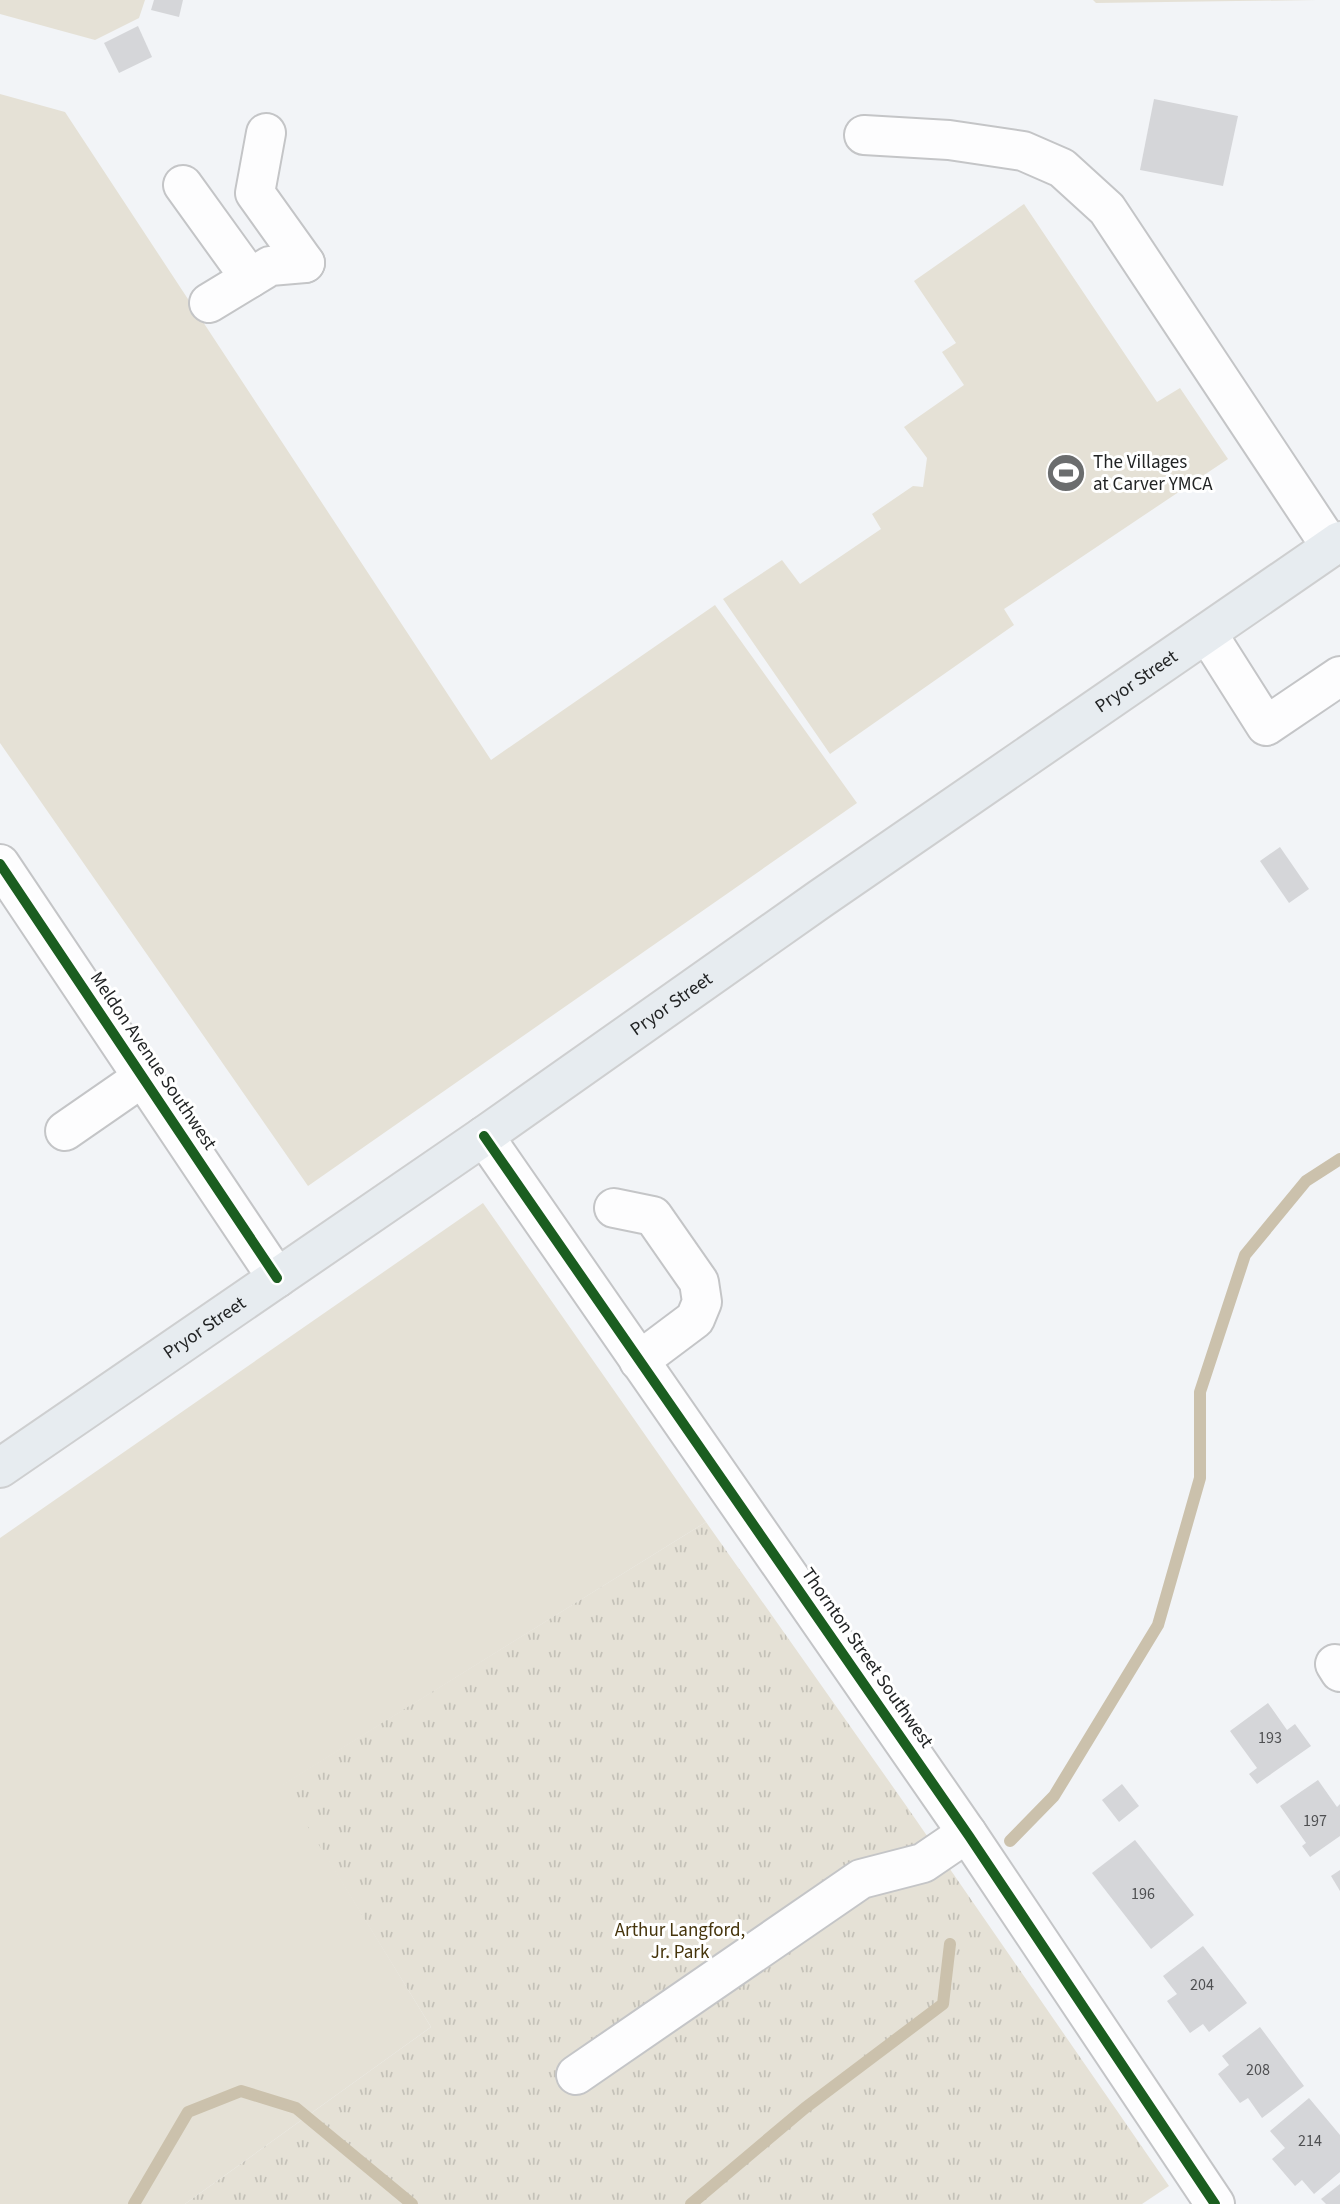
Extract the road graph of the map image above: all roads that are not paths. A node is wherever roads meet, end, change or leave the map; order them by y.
1 (266, 133) dead end
2 (864, 135) dead end
3 (183, 185) dead end
4 (250, 278) junction
5 (209, 303) dead end
6 (1335, 544) edge
7 (1208, 632) junction
8 (1340, 676) edge
9 (4, 877) edge
10 (143, 1077) junction
11 (65, 1131) dead end
12 (484, 1136) junction
13 (614, 1208) dead end
14 (277, 1278) junction
15 (639, 1361) junction
16 (0, 1468) edge
17 (967, 1833) junction
18 (576, 2075) dead end
19 (1215, 2204) edge

1 - 4 street
2 - 6 street
3 - 4 street
4 - 5 street
6 - 7 main road, Pryor Street
7 - 8 street
7 - 12 main road, Pryor Street
9 - 10 street, Meldon Avenue Southwest
10 - 11 street
10 - 14 street, Meldon Avenue Southwest
12 - 14 main road, Pryor Street
12 - 15 street, Thornton Street Southwest
13 - 15 street
14 - 16 main road, Pryor Street
15 - 17 street, Thornton Street Southwest
17 - 18 street
17 - 19 street, Thornton Street Southwest

